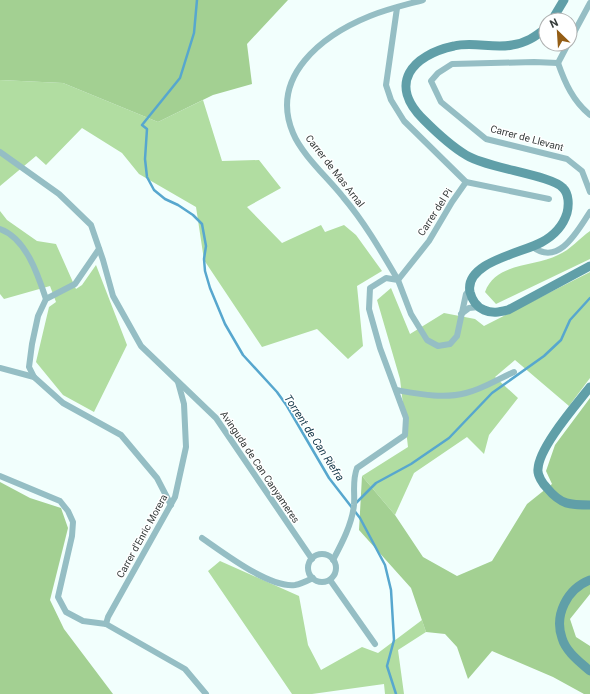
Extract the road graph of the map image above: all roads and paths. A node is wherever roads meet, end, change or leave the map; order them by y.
1 (423, 0) edge
2 (564, 0) edge
3 (590, 3) edge
4 (397, 8) junction
5 (557, 12) edge
6 (578, 25) edge
7 (538, 35) edge
8 (564, 52) edge
9 (558, 63) junction
10 (590, 115) edge
11 (0, 152) edge
12 (466, 182) junction
13 (590, 192) edge
14 (549, 199) dead end
15 (590, 212) edge
16 (0, 228) edge
17 (533, 247) junction
18 (99, 249) junction
19 (590, 266) edge
20 (398, 280) junction
21 (470, 289) junction
22 (46, 299) junction
23 (479, 307) junction
24 (461, 314) junction
25 (0, 368) edge
26 (514, 372) dead end
27 (34, 377) junction
28 (178, 382) junction
29 (590, 386) edge
30 (396, 390) junction
31 (0, 476) edge
32 (171, 505) junction
33 (590, 505) edge
34 (202, 538) dead end
35 (312, 559) junction
36 (333, 560) junction
37 (312, 578) junction
38 (330, 580) junction
39 (590, 580) edge
40 (106, 624) junction
41 (375, 644) dead end
42 (590, 671) edge
43 (206, 694) edge

1 - 4 street, Carrer de Mas Arnal
2 - 5 main road
3 - 6 street
4 - 12 street
4 - 20 street, Carrer de Mas Arnal
7 - 17 main road
8 - 9 street
9 - 10 street
9 - 13 street, Carrer de Llevant
11 - 18 street, Avinguda de Can Canyameres
12 - 14 street
12 - 20 street, Carrer del Pi
15 - 17 street
16 - 22 street
17 - 21 main road
18 - 22 street
18 - 28 street, Avinguda de Can Canyameres
19 - 23 main road
20 - 24 street
20 - 30 street
21 - 23 main road
21 - 24 street
22 - 27 street
23 - 24 street
25 - 27 street
26 - 30 street
27 - 32 street
28 - 32 street, Carrer d'Enric Morera
28 - 35 street, Avinguda de Can Canyameres
29 - 33 main road
30 - 36 street
31 - 40 street
32 - 40 street, Carrer d'Enric Morera
34 - 37 street
35 - 36 street
35 - 37 street
36 - 38 street
37 - 38 street
38 - 41 street
39 - 42 main road
40 - 43 street

